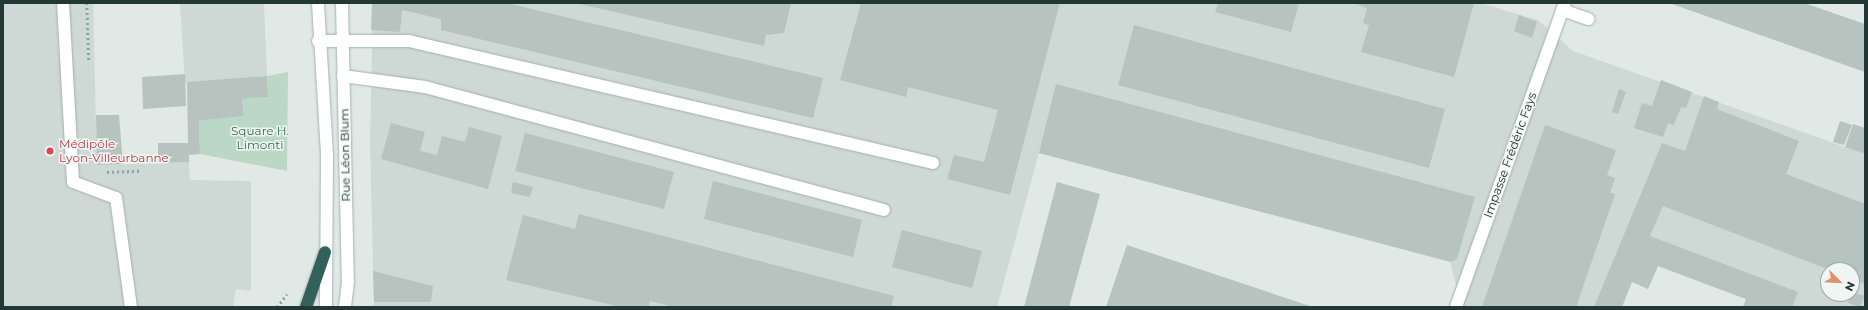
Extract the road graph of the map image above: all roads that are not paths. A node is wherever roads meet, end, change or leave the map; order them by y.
1 (63, 3) edge
2 (318, 3) edge
3 (342, 3) edge
4 (1563, 6) edge
5 (1588, 19) dead end
6 (318, 40) junction
7 (342, 40) junction
8 (343, 76) junction
9 (933, 163) dead end
10 (884, 210) dead end
11 (325, 252) junction
12 (131, 307) edge
13 (306, 307) edge
14 (326, 307) edge
15 (330, 307) edge
16 (346, 307) edge
17 (1456, 307) edge

1 - 12 main road
2 - 6 main road, Rue Léon Blum
3 - 7 main road, Rue Léon Blum
4 - 5 main road
4 - 17 main road, Impasse Frédéric Fays
6 - 7 main road
6 - 11 main road, Rue Léon Blum
7 - 8 main road, Rue Léon Blum
7 - 9 main road
8 - 10 main road
8 - 16 main road, Rue Léon Blum
11 - 13 highway
11 - 14 main road, Rue Léon Blum
11 - 15 main road, Rue Léon Blum

